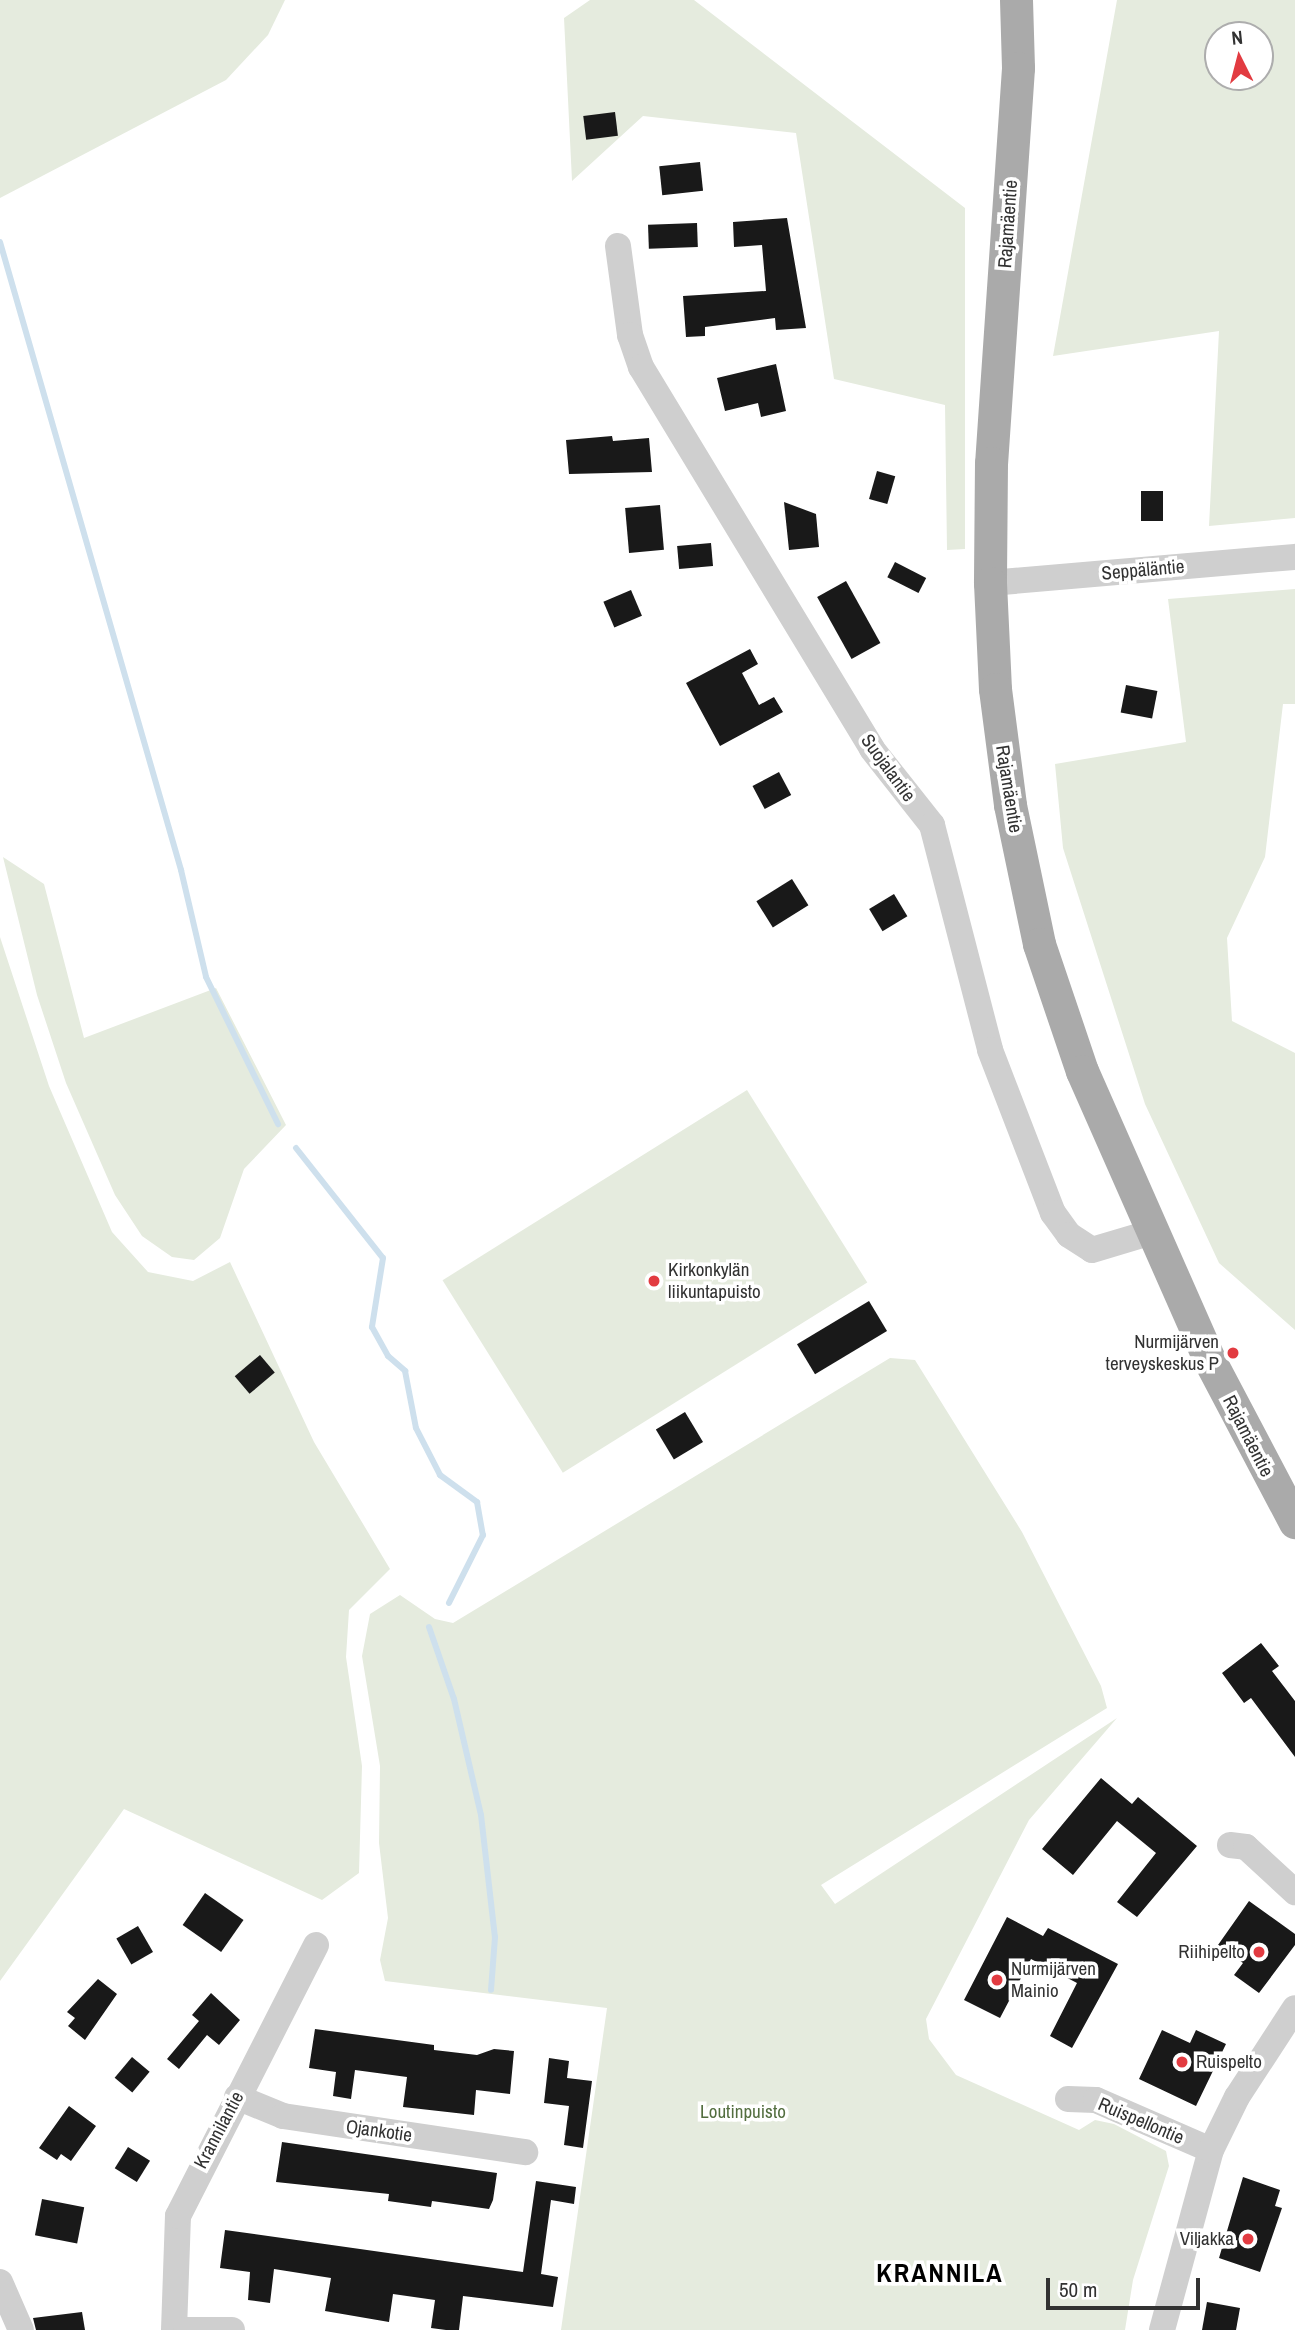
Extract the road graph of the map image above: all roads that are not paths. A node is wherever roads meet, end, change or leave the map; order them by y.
1 (1016, 0) edge
2 (618, 246) dead end
3 (1295, 557) edge
4 (990, 583) junction
5 (1149, 1233) junction
6 (1295, 1522) edge
7 (1230, 1845) dead end
8 (1295, 1892) edge
9 (316, 1945) dead end
10 (1295, 2008) edge
11 (237, 2097) junction
12 (1069, 2099) dead end
13 (1211, 2150) junction
14 (525, 2152) dead end
15 (0, 2282) edge
16 (21, 2330) edge
17 (174, 2330) edge
18 (186, 2330) edge
19 (232, 2330) edge
20 (1162, 2330) edge

1 - 4 main road, Rajamäentie
2 - 5 street, Suojalantie
3 - 4 street, Seppäläntie
4 - 5 main road, Rajamäentie
5 - 6 main road, Rajamäentie
7 - 8 street
9 - 11 street, Krannilantie
10 - 13 street
11 - 14 street, Ojankotie
11 - 17 street, Krannilantie
12 - 13 street, Ruispellontie
13 - 20 street
15 - 16 street
18 - 19 street

